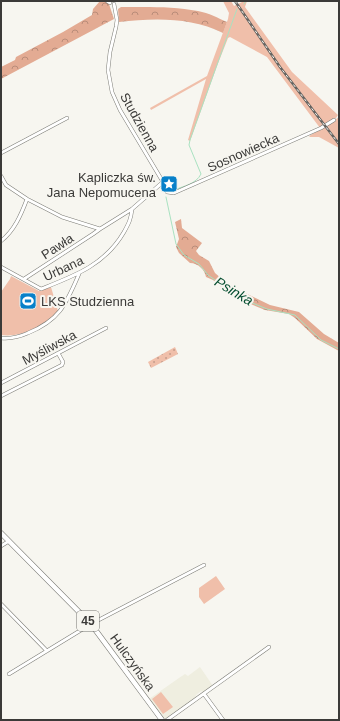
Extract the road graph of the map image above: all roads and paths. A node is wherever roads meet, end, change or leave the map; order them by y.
1 (111, 3) edge
2 (67, 118) dead end
3 (334, 120) dead end
4 (1, 153) edge
5 (1, 176) edge
6 (163, 182) junction
7 (167, 192) joint
8 (27, 199) junction
9 (132, 209) junction
10 (100, 229) junction
11 (1, 241) edge
12 (2, 268) edge
13 (1, 274) edge
14 (79, 274) junction
15 (24, 279) junction
16 (106, 328) dead end
17 (1, 338) edge
18 (58, 353) junction
19 (1, 383) edge
20 (1, 396) edge
21 (1, 533) edge
22 (9, 541) junction
23 (1, 546) edge
24 (204, 565) dead end
25 (1, 604) edge
26 (91, 624) junction
27 (269, 647) dead end
28 (47, 650) junction
29 (10, 674) dead end
30 (204, 694) junction
31 (162, 720) edge
32 (167, 720) edge
33 (223, 720) edge

1 - 6 street, Studzienna
2 - 4 street
3 - 7 street, Sosnowiecka
5 - 8 street
6 - 7 street, Studzienna
6 - 9 street, Pawła
8 - 10 street
8 - 11 street
9 - 10 street, Pawła
9 - 14 street, Urbana
10 - 15 street, Pawła
12 - 13 street
12 - 15 street, Urbana
14 - 15 street, Urbana
14 - 17 street
16 - 18 street, Myśliwska
18 - 19 street, Myśliwska
18 - 20 street
21 - 22 main road, Hulczyńska / 45
22 - 23 street
22 - 26 main road, Hulczyńska / 45
24 - 26 street
25 - 28 street
26 - 28 street
26 - 31 main road, Hulczyńska / 45
27 - 30 street
28 - 29 street
30 - 32 street
30 - 33 street

